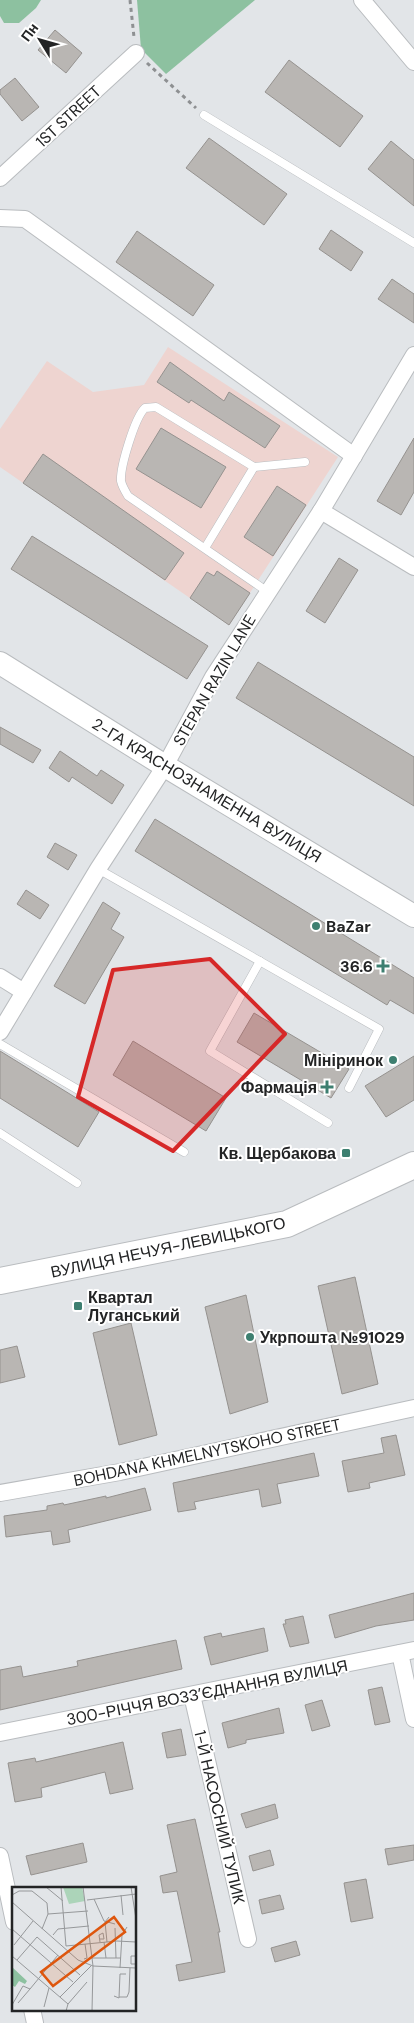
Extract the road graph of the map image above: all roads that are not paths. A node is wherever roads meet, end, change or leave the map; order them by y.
1 (362, 0) edge
2 (136, 53) road end
3 (414, 62) edge
4 (204, 116) road end
5 (0, 178) edge
6 (0, 218) edge
7 (414, 243) edge
8 (414, 355) edge
9 (354, 456) junction
10 (305, 462) dead end
11 (254, 467) junction
12 (321, 511) junction
13 (205, 548) junction
14 (414, 567) edge
15 (268, 592) junction
16 (0, 663) edge
17 (165, 766) junction
18 (98, 870) junction
19 (414, 916) edge
20 (260, 961) junction
21 (0, 977) edge
22 (24, 992) junction
23 (0, 1032) edge
24 (0, 1044) edge
25 (349, 1088) dead end
26 (328, 1123) dead end
27 (0, 1133) edge
28 (184, 1152) dead end
29 (414, 1165) edge
30 (77, 1183) dead end
31 (0, 1281) edge
32 (414, 1408) edge
33 (0, 1493) edge
34 (407, 1652) edge
35 (192, 1695) junction
36 (414, 1719) edge
37 (0, 1733) edge
38 (0, 1856) edge
39 (12, 1913) edge
40 (248, 1938) dead end
41 (32, 2010) edge
42 (35, 2023) edge

1 - 3 street
2 - 5 street, 1ST STREET
4 - 7 lane
6 - 9 street
8 - 9 street, STEPAN RAZIN LANE
9 - 12 street, STEPAN RAZIN LANE
10 - 11 lane
11 - 13 lane
11 - 13 lane
12 - 14 street
12 - 15 street, STEPAN RAZIN LANE
13 - 15 lane
15 - 17 street, STEPAN RAZIN LANE
16 - 17 street, 2-ГА КРАСНОЗНАМЕННА ВУЛИЦЯ
17 - 18 street, STEPAN RAZIN LANE
17 - 19 street, 2-ГА КРАСНОЗНАМЕННА ВУЛИЦЯ
18 - 20 lane
18 - 22 street, STEPAN RAZIN LANE
20 - 25 lane
20 - 26 lane
21 - 22 street
22 - 23 street, STEPAN RAZIN LANE
24 - 28 lane
27 - 30 lane
29 - 31 main road, ВУЛИЦЯ НЕЧУЯ-ЛЕВИЦЬКОГО
32 - 33 street, BOHDANA KHMELNYTSKOHO STREET
34 - 35 street, 300-РІЧЧЯ ВОЗЗ’ЄДНАННЯ ВУЛИЦЯ
34 - 36 street
35 - 37 street, 300-РІЧЧЯ ВОЗЗ’ЄДНАННЯ ВУЛИЦЯ
35 - 40 street, 1-Й НАСОСНИЙ ТУПИК
38 - 39 street
41 - 42 street

